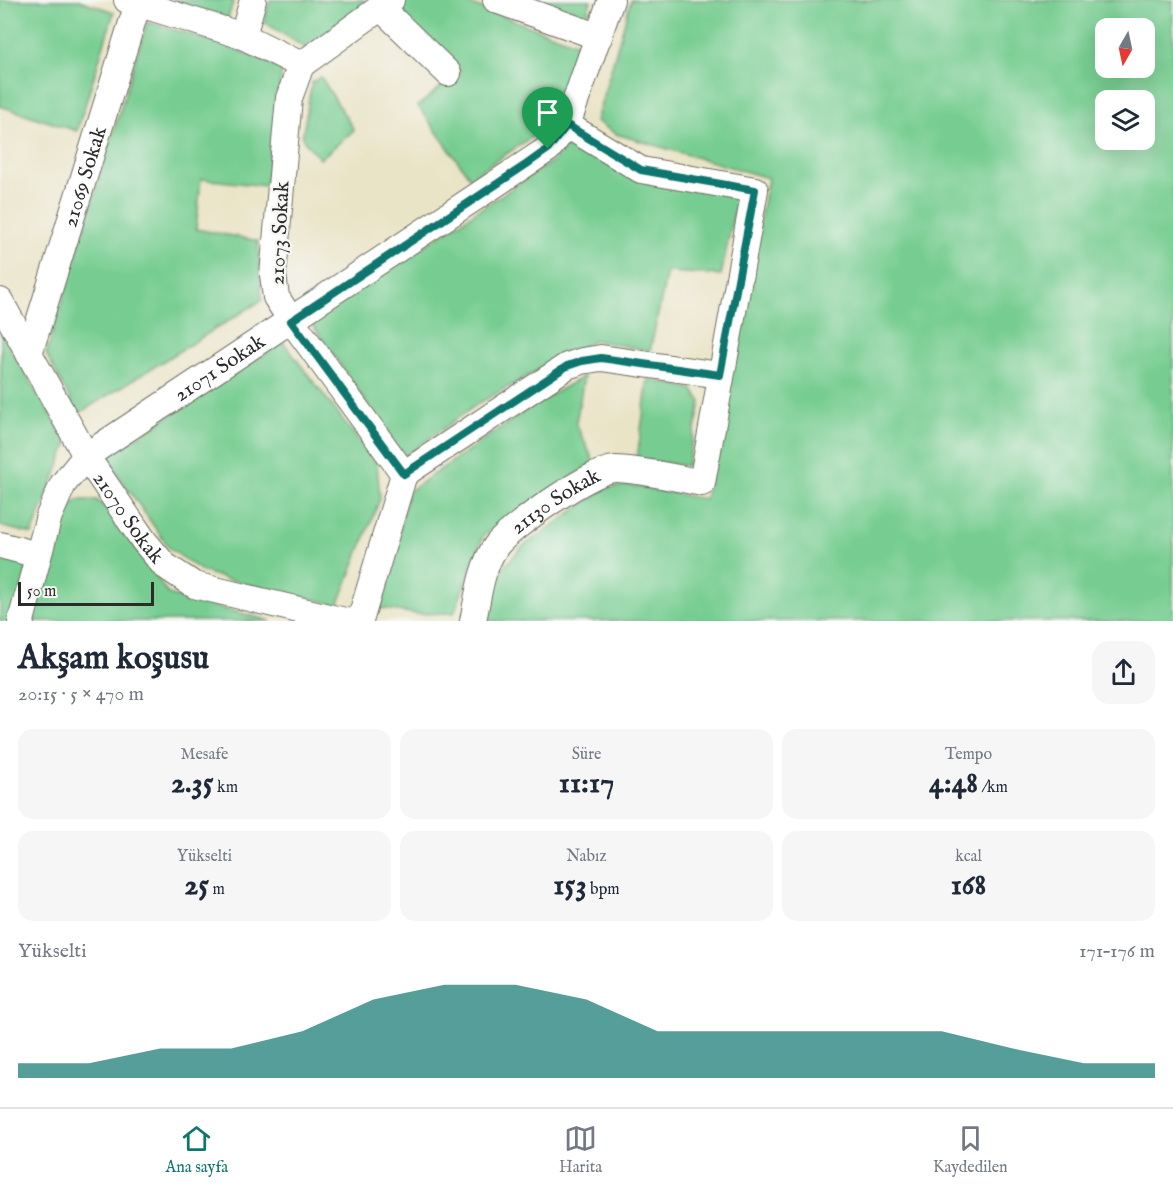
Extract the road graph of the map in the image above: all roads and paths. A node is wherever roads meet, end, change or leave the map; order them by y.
1 (253, 0) edge
2 (496, 0) edge
3 (611, 0) edge
4 (134, 1) edge
5 (386, 4) edge
6 (243, 36) junction
7 (599, 37) junction
8 (301, 65) junction
9 (448, 73) dead end
10 (567, 125) junction
11 (0, 301) edge
12 (291, 321) junction
13 (29, 354) junction
14 (720, 375) junction
15 (86, 456) junction
16 (404, 474) junction
17 (0, 545) edge
18 (38, 555) junction
19 (21, 621) edge
20 (345, 621) edge
21 (360, 621) edge
22 (472, 621) edge

1 - 6 street
2 - 7 street
3 - 7 street, 21071 Sokak
4 - 6 street
4 - 13 street, 21069 Sokak
5 - 8 street
5 - 9 street
6 - 8 street
7 - 10 street, 21071 Sokak
8 - 12 street, 21073 Sokak
10 - 12 street, 21071 Sokak
10 - 14 street
11 - 13 street, 21070 Sokak
12 - 15 street, 21071 Sokak
12 - 16 street, 21073 Sokak
13 - 15 street, 21070 Sokak
14 - 16 street
14 - 22 street, 21130 Sokak
15 - 18 street, 21071 Sokak
15 - 20 street, 21070 Sokak
16 - 21 street
17 - 18 street
18 - 19 street, 21071 Sokak

